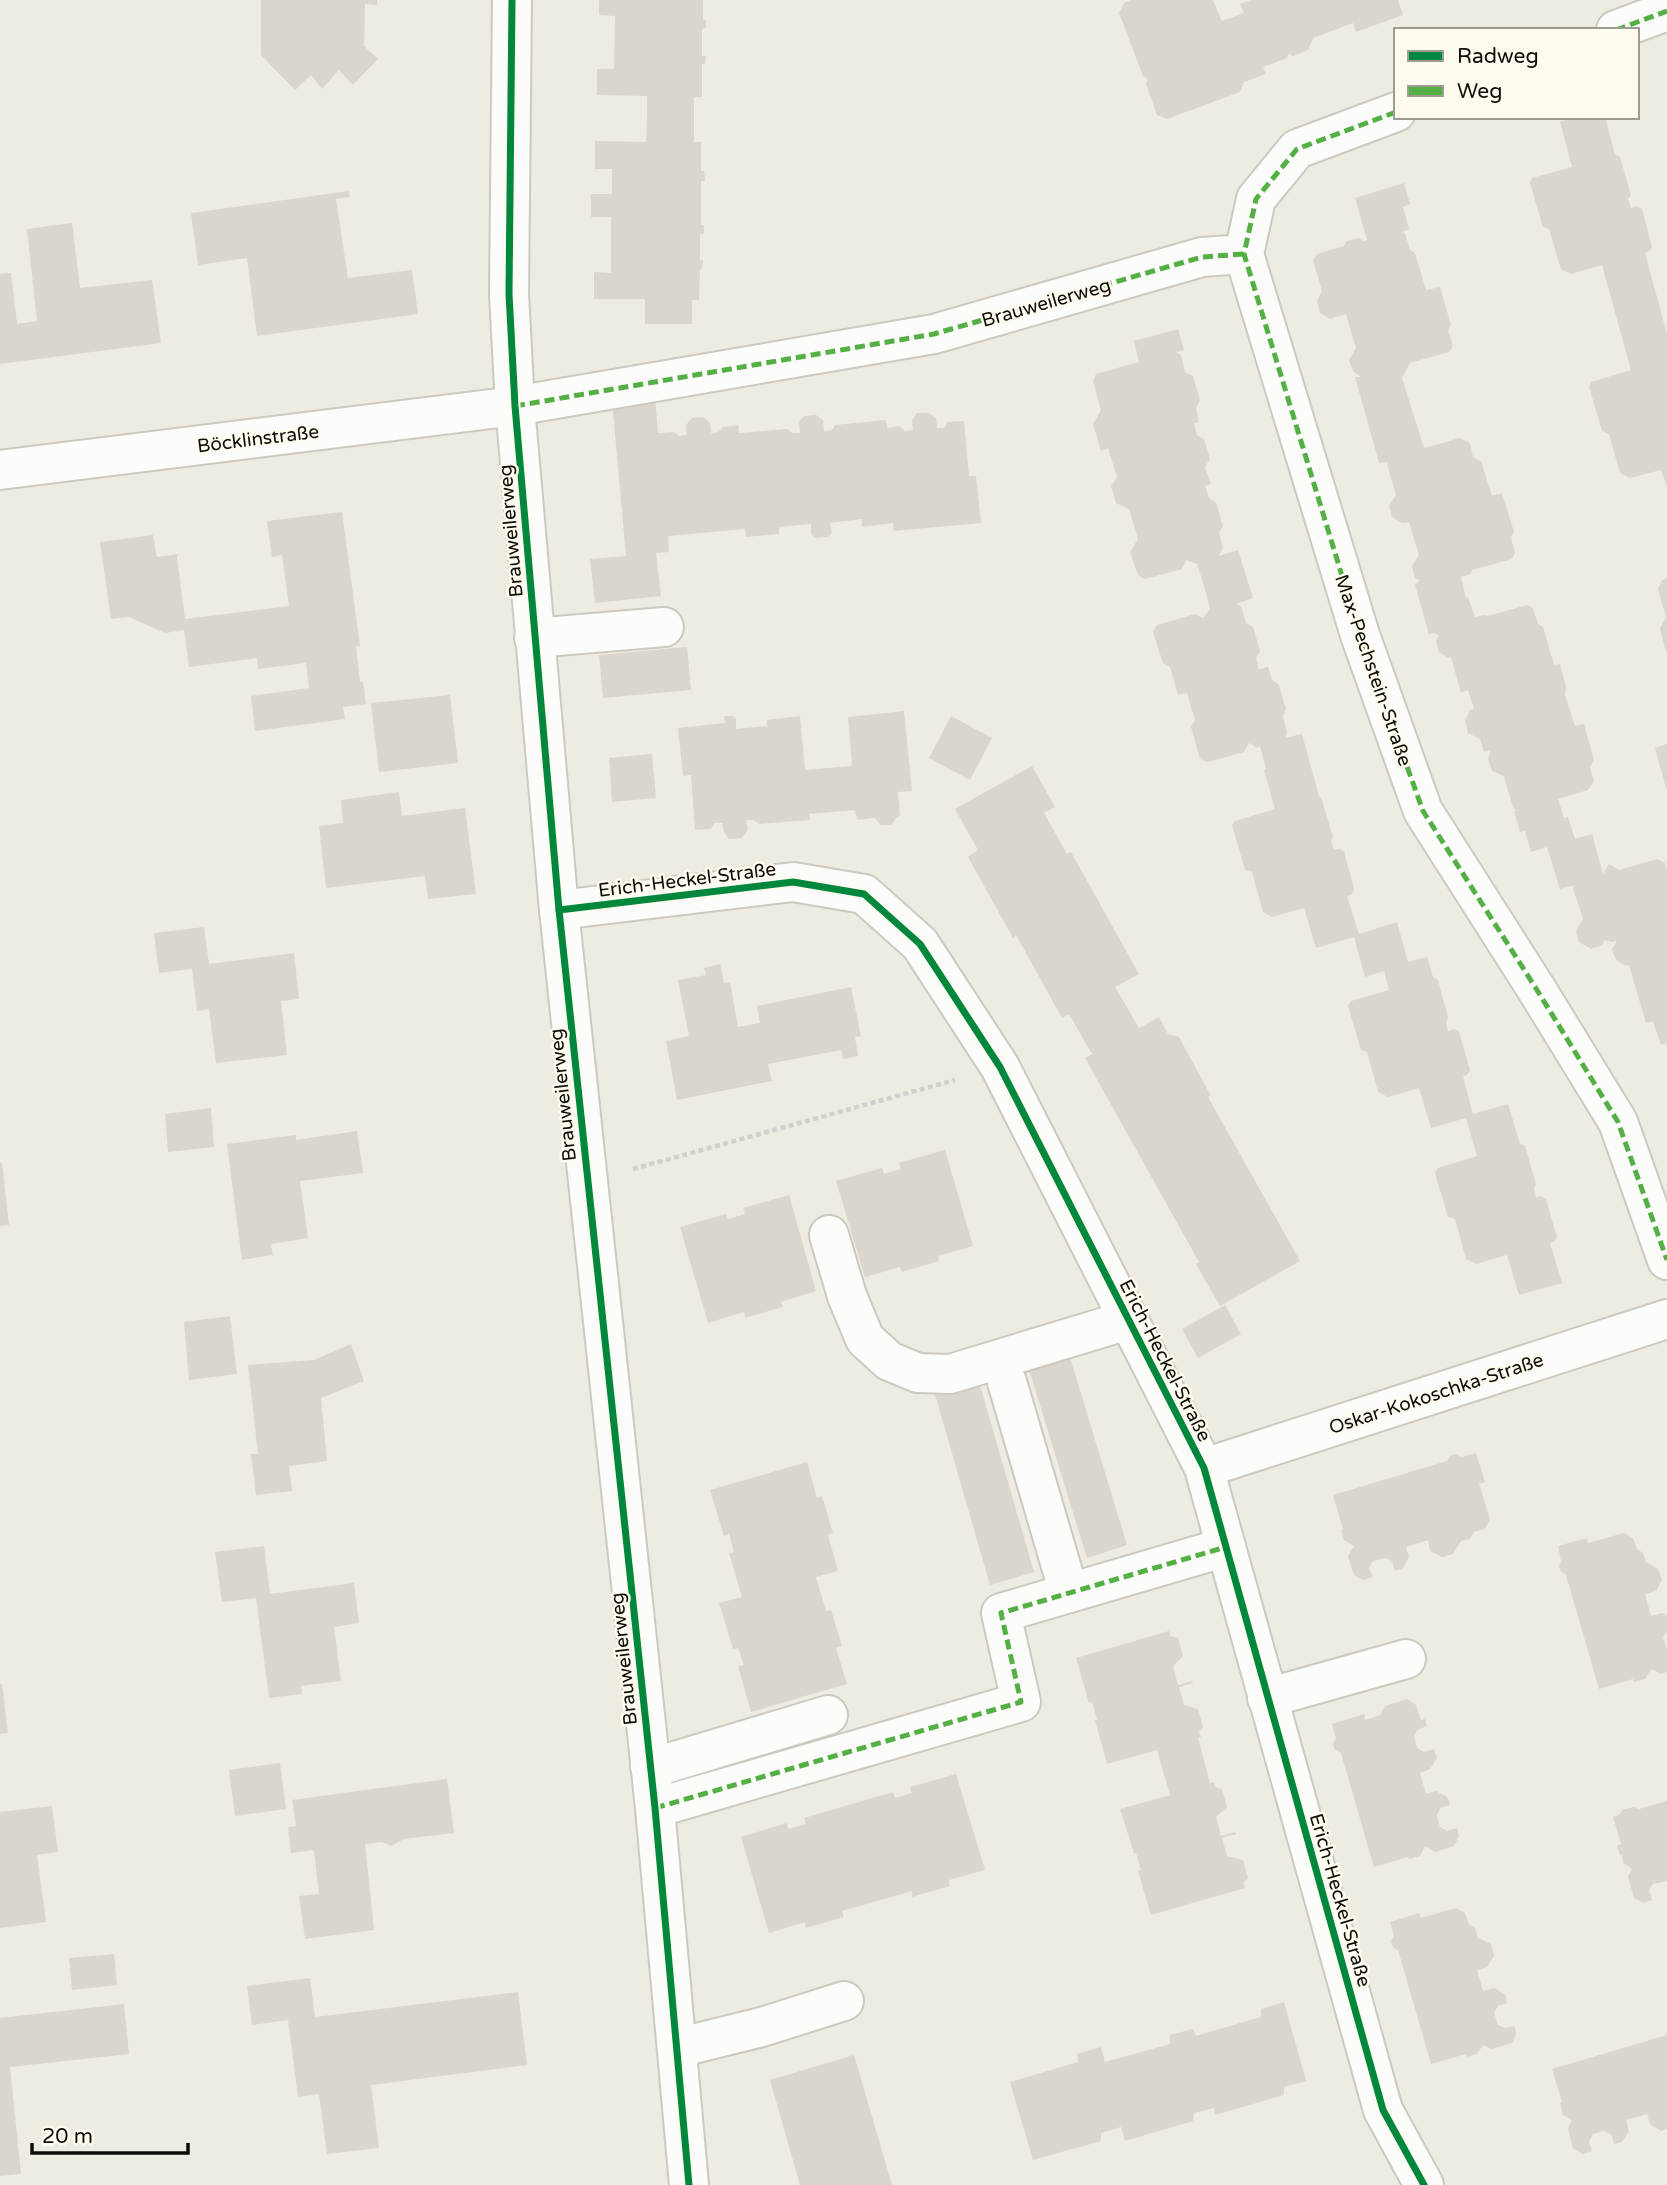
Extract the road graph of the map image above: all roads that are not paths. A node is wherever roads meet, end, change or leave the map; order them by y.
1 (512, 0) edge
2 (1667, 10) edge
3 (1621, 28) edge
4 (1394, 113) edge
5 (1244, 254) junction
6 (515, 406) junction
7 (0, 470) edge
8 (664, 627) dead end
9 (534, 638) junction
10 (559, 909) junction
11 (829, 1235) dead end
12 (1667, 1260) edge
13 (1667, 1319) edge
14 (1128, 1320) junction
15 (1007, 1382) dead end
16 (1204, 1468) junction
17 (1226, 1547) junction
18 (1069, 1593) junction
19 (1406, 1659) dead end
20 (1267, 1698) junction
21 (828, 1715) dead end
22 (650, 1766) junction
23 (655, 1808) junction
24 (844, 2001) dead end
25 (677, 2048) junction
26 (689, 2185) edge
27 (1424, 2185) edge

1 - 6 street, Brauweilerweg
2 - 3 street
4 - 5 street, Max-Pechstein-Straße
5 - 6 street, Brauweilerweg
5 - 12 street, Max-Pechstein-Straße
6 - 7 street, Böcklinstraße
6 - 9 street, Brauweilerweg
8 - 9 street
9 - 10 street, Brauweilerweg
10 - 14 street, Erich-Heckel-Straße
10 - 22 street, Brauweilerweg
11 - 14 street
13 - 16 street, Oskar-Kokoschka-Straße
14 - 16 street, Erich-Heckel-Straße
15 - 18 street
16 - 17 street, Erich-Heckel-Straße
17 - 18 street
17 - 20 street, Erich-Heckel-Straße
18 - 23 street
19 - 20 street
20 - 27 street, Erich-Heckel-Straße
21 - 22 street
22 - 23 street, Brauweilerweg
23 - 25 street, Brauweilerweg
24 - 25 street
25 - 26 street, Brauweilerweg

